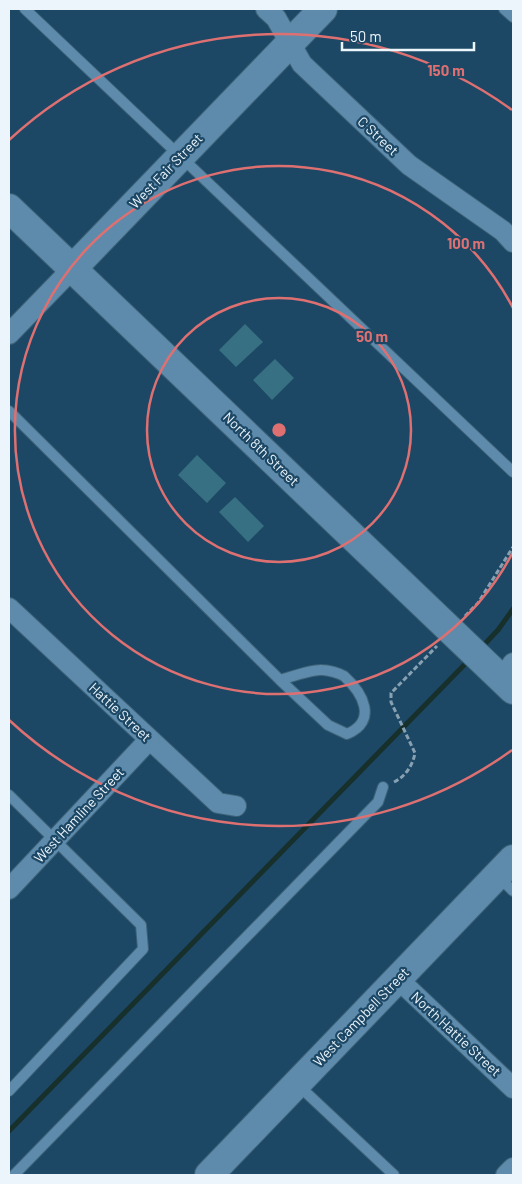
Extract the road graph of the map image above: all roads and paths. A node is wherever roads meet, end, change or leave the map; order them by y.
1 (25, 9) edge
2 (266, 9) edge
3 (323, 9) edge
4 (504, 9) edge
5 (513, 17) edge
6 (289, 44) junction
7 (181, 156) junction
8 (9, 208) edge
9 (513, 242) edge
10 (73, 268) junction
11 (9, 334) edge
12 (9, 411) edge
13 (513, 472) edge
14 (9, 608) edge
15 (504, 675) edge
16 (280, 680) junction
17 (391, 702) dead end
18 (149, 740) junction
19 (415, 753) dead end
20 (383, 787) dead end
21 (9, 796) edge
22 (236, 806) dead end
23 (56, 840) junction
24 (508, 875) edge
25 (9, 889) edge
26 (398, 979) junction
27 (297, 1084) junction
28 (513, 1088) edge
29 (9, 1091) edge
30 (513, 1168) edge
31 (14, 1175) edge
32 (209, 1175) edge
33 (394, 1175) edge
34 (506, 1175) edge

1 - 7 lane
2 - 6 street, C Street
3 - 6 street, West Fair Street
4 - 5 lane
6 - 7 street, West Fair Street
6 - 9 street, C Street
7 - 10 street, West Fair Street
7 - 13 lane
8 - 10 street, North 8th Street
10 - 11 street, West Fair Street
10 - 15 street, North 8th Street
12 - 16 lane
14 - 18 street, Hattie Street
16 - 16 lane
17 - 19 path
18 - 22 street, Hattie Street
18 - 23 street, West Hamline Street
20 - 31 lane
21 - 23 lane
23 - 25 street, West Hamline Street
23 - 29 lane
24 - 26 street, West Campbell Street
26 - 27 street, West Campbell Street
26 - 28 street, North Hattie Street
27 - 32 street, West Campbell Street
27 - 33 lane
30 - 34 street

